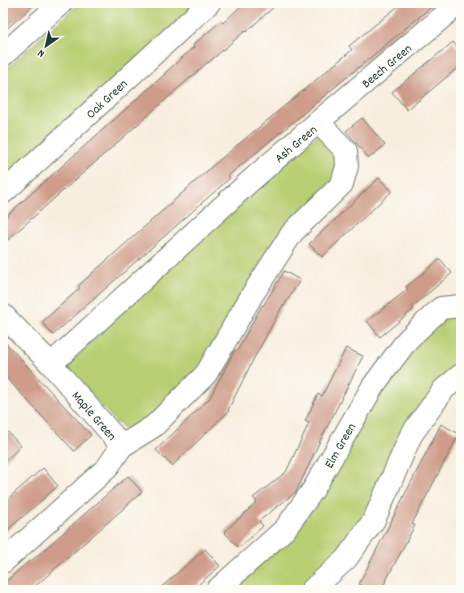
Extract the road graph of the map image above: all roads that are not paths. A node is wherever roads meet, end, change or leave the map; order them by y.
1 (61, 3) edge
2 (209, 3) edge
3 (458, 9) edge
4 (3, 55) edge
5 (318, 122) junction
6 (3, 193) edge
7 (461, 306) edge
8 (3, 315) edge
9 (51, 364) junction
10 (461, 375) edge
11 (122, 446) junction
12 (3, 562) edge
13 (217, 590) edge
14 (312, 590) edge

1 - 4 street
2 - 6 street, Oak Green
3 - 5 street, Beech Green
5 - 9 street, Ash Green
5 - 11 street, Ash Green
7 - 13 street, Elm Green
8 - 9 street, Maple Green
9 - 11 street, Maple Green
10 - 14 street
11 - 12 street, Maple Green

